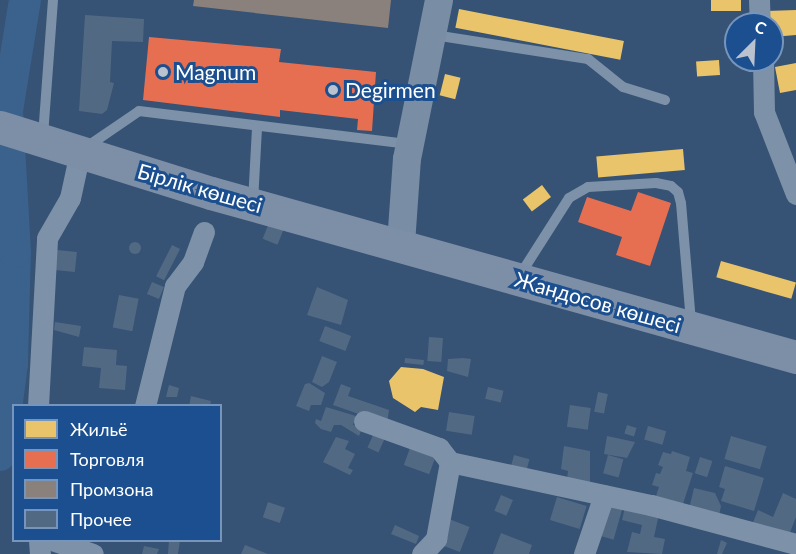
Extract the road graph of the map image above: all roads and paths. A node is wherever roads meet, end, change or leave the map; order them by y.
1 (53, 0) edge
2 (439, 0) edge
3 (431, 35) junction
4 (763, 72) edge
5 (665, 100) dead end
6 (0, 127) edge
7 (257, 128) junction
8 (42, 139) junction
9 (410, 144) junction
10 (80, 152) junction
11 (796, 194) edge
12 (252, 204) junction
13 (204, 232) dead end
14 (401, 244) junction
15 (518, 278) junction
16 (692, 329) junction
17 (796, 357) edge
18 (38, 404) edge
19 (145, 404) edge
20 (364, 421) dead end
21 (450, 462) junction
22 (604, 495) junction
23 (58, 542) edge
24 (796, 544) edge
25 (93, 554) edge
26 (422, 554) edge
27 (584, 554) edge

1 - 8 lane
2 - 3 main road
3 - 5 lane
3 - 9 main road
4 - 11 street
6 - 8 main road, Бірлік көшесі
7 - 9 lane
7 - 10 lane
7 - 12 lane
8 - 10 main road, Бірлік көшесі
9 - 14 main road
10 - 12 main road, Бірлік көшесі
10 - 18 street
12 - 14 main road, Бірлік көшесі
13 - 19 street
14 - 15 main road, Жандосов көшесі
15 - 16 main road, Жандосов көшесі
15 - 16 lane
16 - 17 main road, Жандосов көшесі
20 - 21 street
21 - 22 street
21 - 26 street
22 - 24 street
22 - 27 street
23 - 25 street

